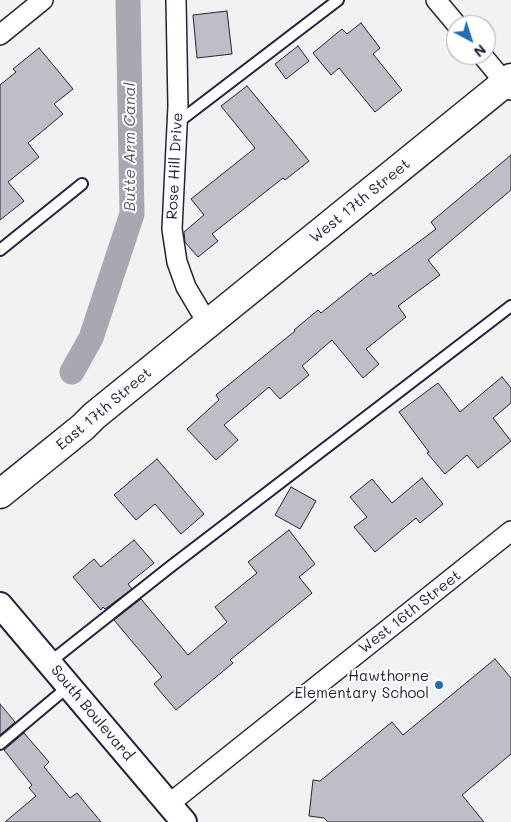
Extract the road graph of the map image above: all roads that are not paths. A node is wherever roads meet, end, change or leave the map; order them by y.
1 (43, 0) edge
2 (176, 0) edge
3 (338, 0) edge
4 (436, 0) edge
5 (449, 15) edge
6 (0, 35) edge
7 (491, 65) edge
8 (509, 84) edge
9 (177, 123) junction
10 (82, 184) dead end
11 (0, 250) edge
12 (511, 306) edge
13 (208, 324) junction
14 (0, 494) edge
15 (511, 531) edge
16 (0, 605) edge
17 (50, 662) junction
18 (69, 686) junction
19 (0, 744) edge
20 (179, 817) edge

1 - 6 street
2 - 9 street, Rose Hill Drive
3 - 9 lane
4 - 5 street
7 - 8 street
8 - 13 main road, West 17th Street
9 - 13 street, Rose Hill Drive
10 - 11 lane
12 - 17 lane
13 - 14 main road, East 17th Street
15 - 20 street, West 16th Street
16 - 17 street, South Boulevard
17 - 18 street, South Boulevard
18 - 19 lane
18 - 20 street, South Boulevard

